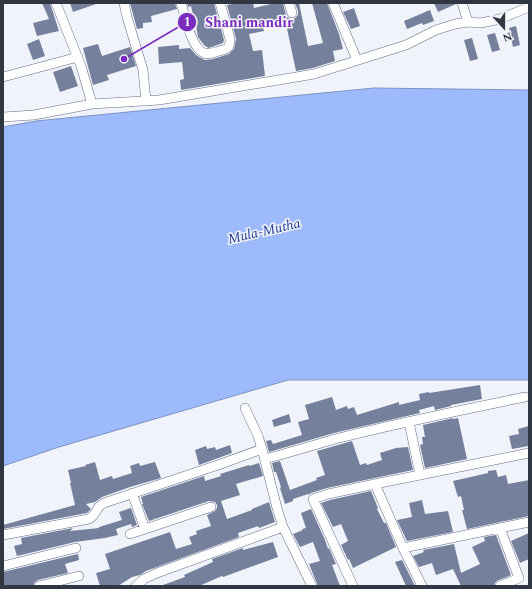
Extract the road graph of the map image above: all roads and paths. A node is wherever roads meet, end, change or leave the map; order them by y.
1 (56, 3) edge
2 (124, 3) edge
3 (182, 3) edge
4 (220, 3) edge
5 (290, 3) edge
6 (333, 3) edge
7 (462, 3) edge
8 (529, 7) edge
9 (292, 13) dead end
10 (468, 22) junction
11 (78, 57) junction
12 (357, 60) junction
13 (3, 77) edge
14 (146, 100) junction
15 (92, 104) junction
16 (3, 117) edge
17 (525, 397) dead end
18 (245, 408) dead end
19 (408, 422) junction
20 (262, 449) junction
21 (529, 453) edge
22 (265, 459) junction
23 (420, 475) junction
24 (375, 484) junction
25 (132, 493) junction
26 (211, 507) dead end
27 (529, 522) edge
28 (283, 527) junction
29 (500, 528) junction
30 (145, 529) junction
31 (130, 534) dead end
32 (3, 536) edge
33 (76, 548) dead end
34 (403, 548) junction
35 (3, 566) edge
36 (79, 576) dead end
37 (39, 586) edge
38 (136, 586) edge
39 (312, 586) edge
40 (353, 586) edge
41 (422, 586) edge
42 (500, 586) edge

1 - 11 street
2 - 14 street
3 - 4 street
5 - 9 street
6 - 12 street
7 - 10 street
8 - 10 street
10 - 12 street
11 - 13 street
11 - 15 street
12 - 14 street
14 - 15 street
15 - 16 street
17 - 19 street
18 - 20 street
19 - 22 street
19 - 23 street
20 - 22 street
20 - 25 street
21 - 23 street
22 - 28 street
23 - 24 street
24 - 34 street
24 - 40 street
25 - 30 street
25 - 32 street
26 - 30 street
27 - 29 street
28 - 38 street
28 - 39 street
29 - 34 street
29 - 42 street
30 - 31 street
33 - 35 street
34 - 41 street
36 - 37 street

